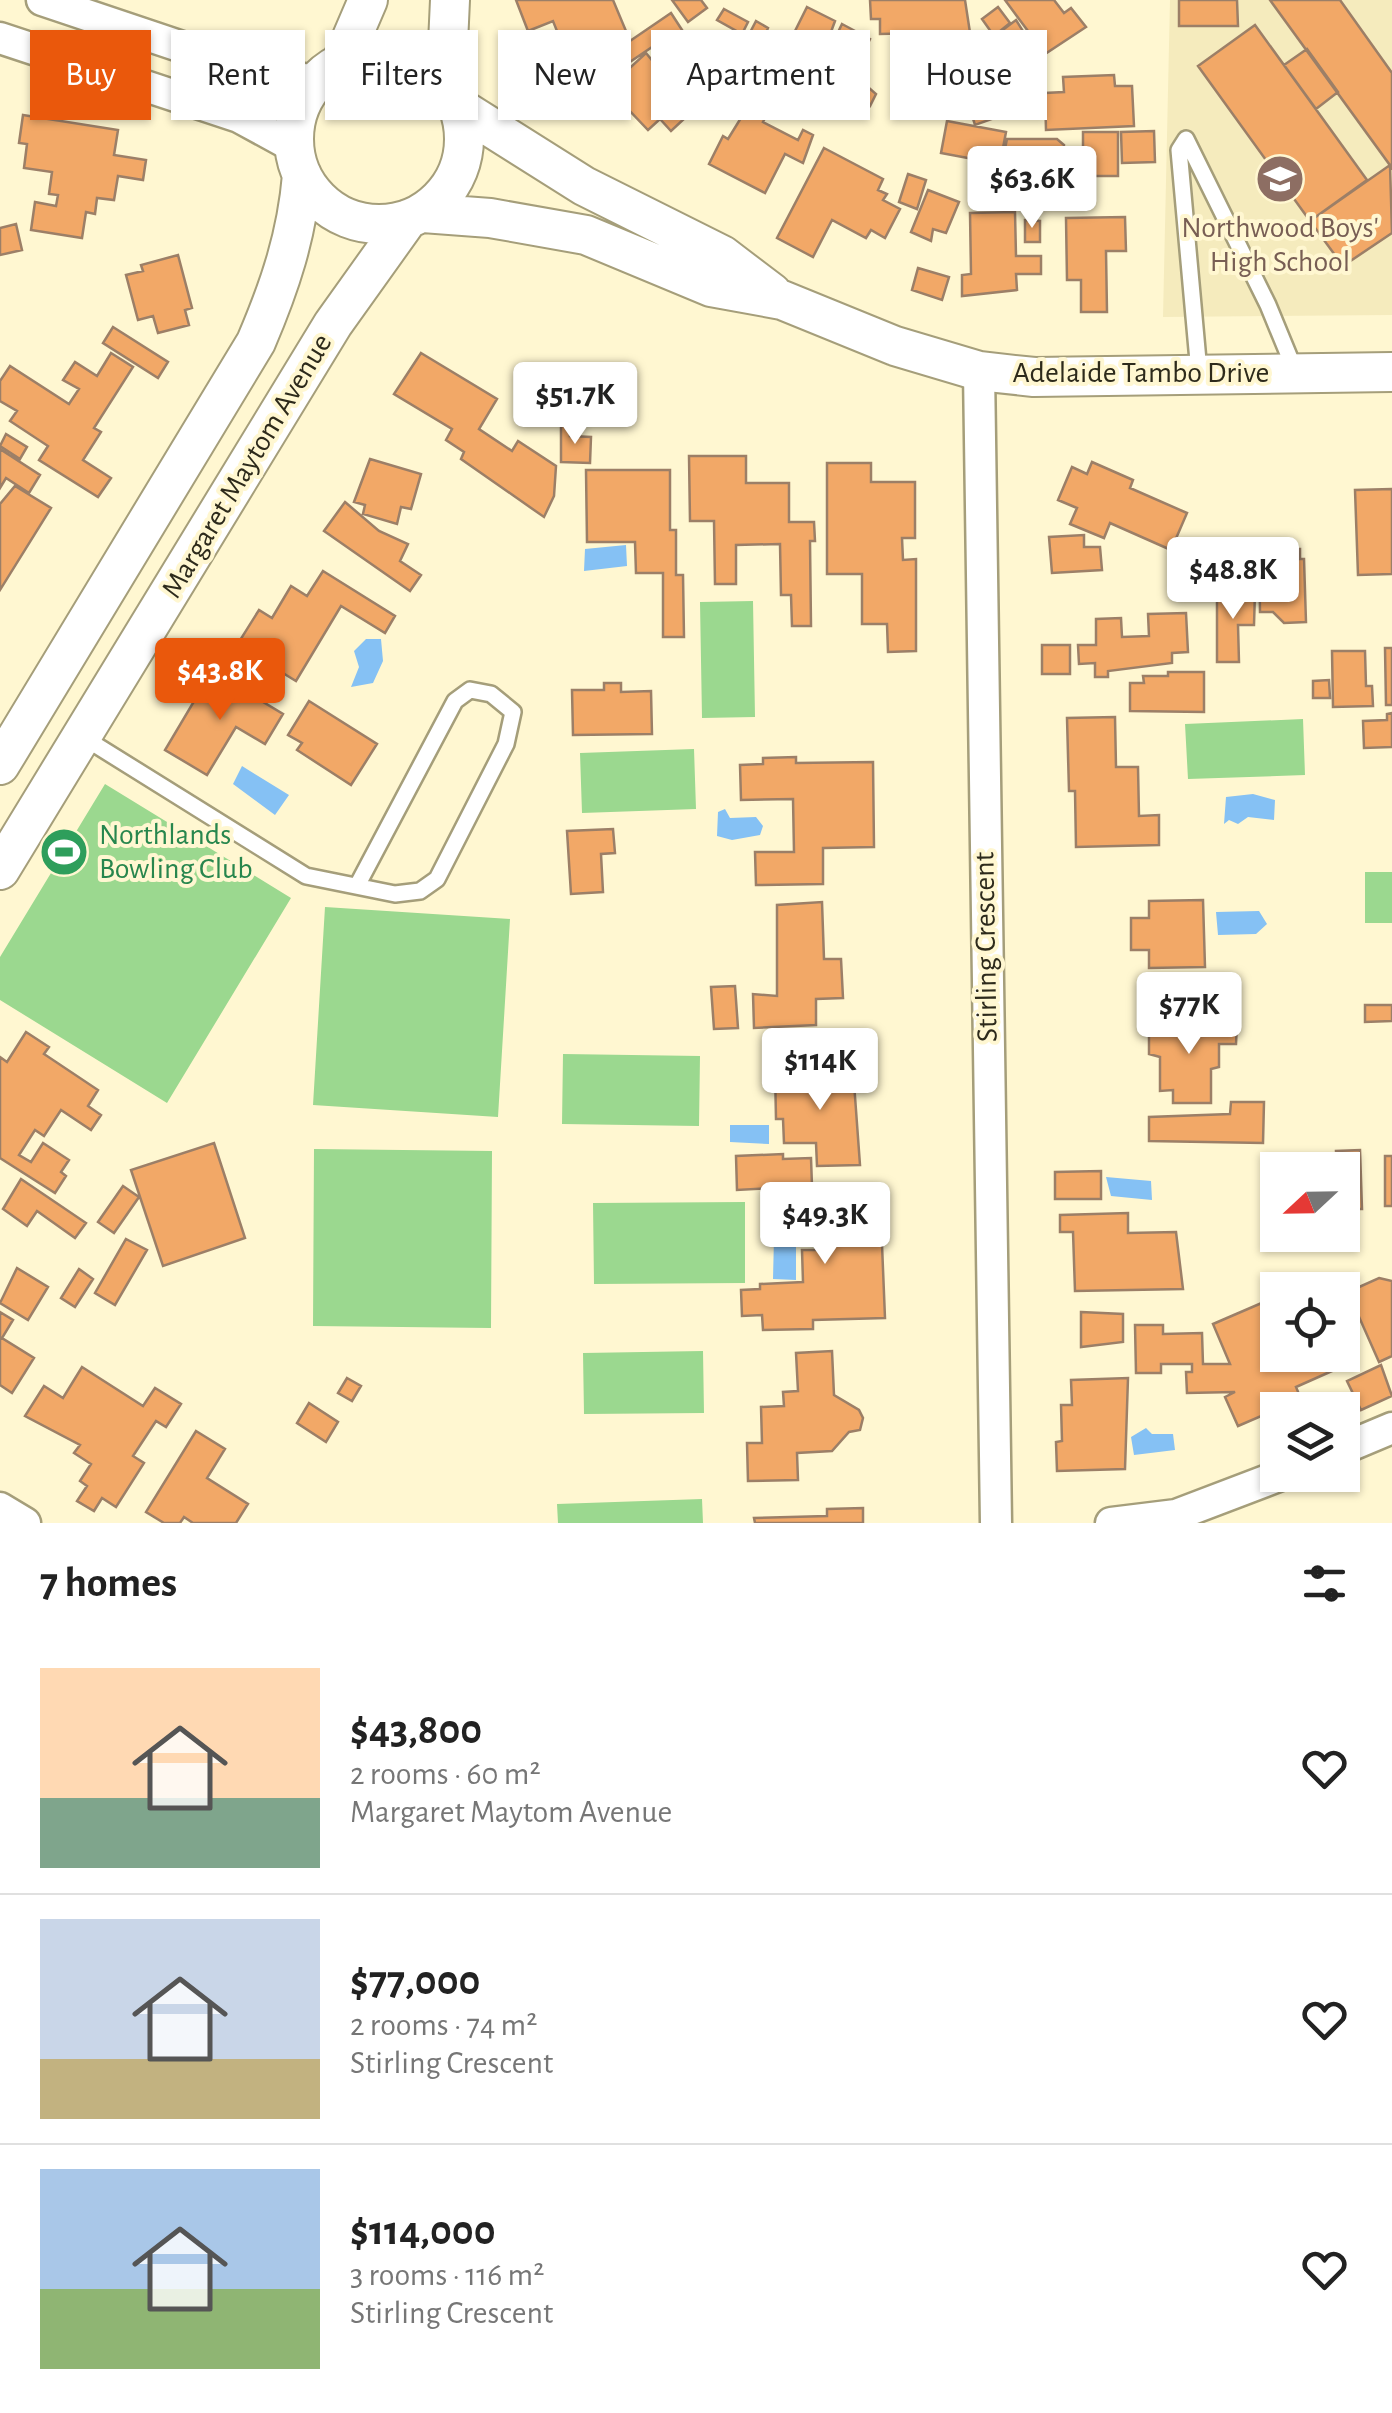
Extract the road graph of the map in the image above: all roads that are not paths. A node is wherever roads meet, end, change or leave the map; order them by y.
1 (42, 0) edge
2 (368, 0) edge
3 (450, 0) edge
4 (352, 30) edge
5 (450, 30) edge
6 (0, 38) edge
7 (325, 73) edge
8 (325, 77) edge
9 (478, 115) edge
10 (455, 120) edge
11 (298, 161) junction
12 (415, 216) junction
13 (782, 300) junction
14 (979, 371) junction
15 (1392, 372) edge
16 (1296, 373) junction
17 (1199, 375) junction
18 (36, 708) junction
19 (83, 737) junction
20 (0, 765) edge
21 (0, 870) edge
22 (358, 884) junction
23 (1392, 1428) edge
24 (1360, 1441) edge
25 (1260, 1483) edge
26 (0, 1508) edge
27 (25, 1523) edge
28 (995, 1523) edge
29 (1111, 1523) edge

1 - 7 street
2 - 4 street
3 - 5 street
6 - 11 street
8 - 11 street
9 - 13 street, Adelaide Tambo Drive
10 - 12 street
11 - 12 street
11 - 18 street, Margaret Maytom Avenue
12 - 13 street, Adelaide Tambo Drive
12 - 19 street, Margaret Maytom Avenue
13 - 14 street, Adelaide Tambo Drive
14 - 17 street, Adelaide Tambo Drive
14 - 28 street, Stirling Crescent
15 - 16 street, Adelaide Tambo Drive
16 - 17 street, Adelaide Tambo Drive
16 - 17 lane
18 - 19 street
18 - 20 street, Margaret Maytom Avenue
19 - 21 street, Margaret Maytom Avenue
19 - 22 lane
22 - 22 lane
23 - 24 street
25 - 29 street
26 - 27 street

